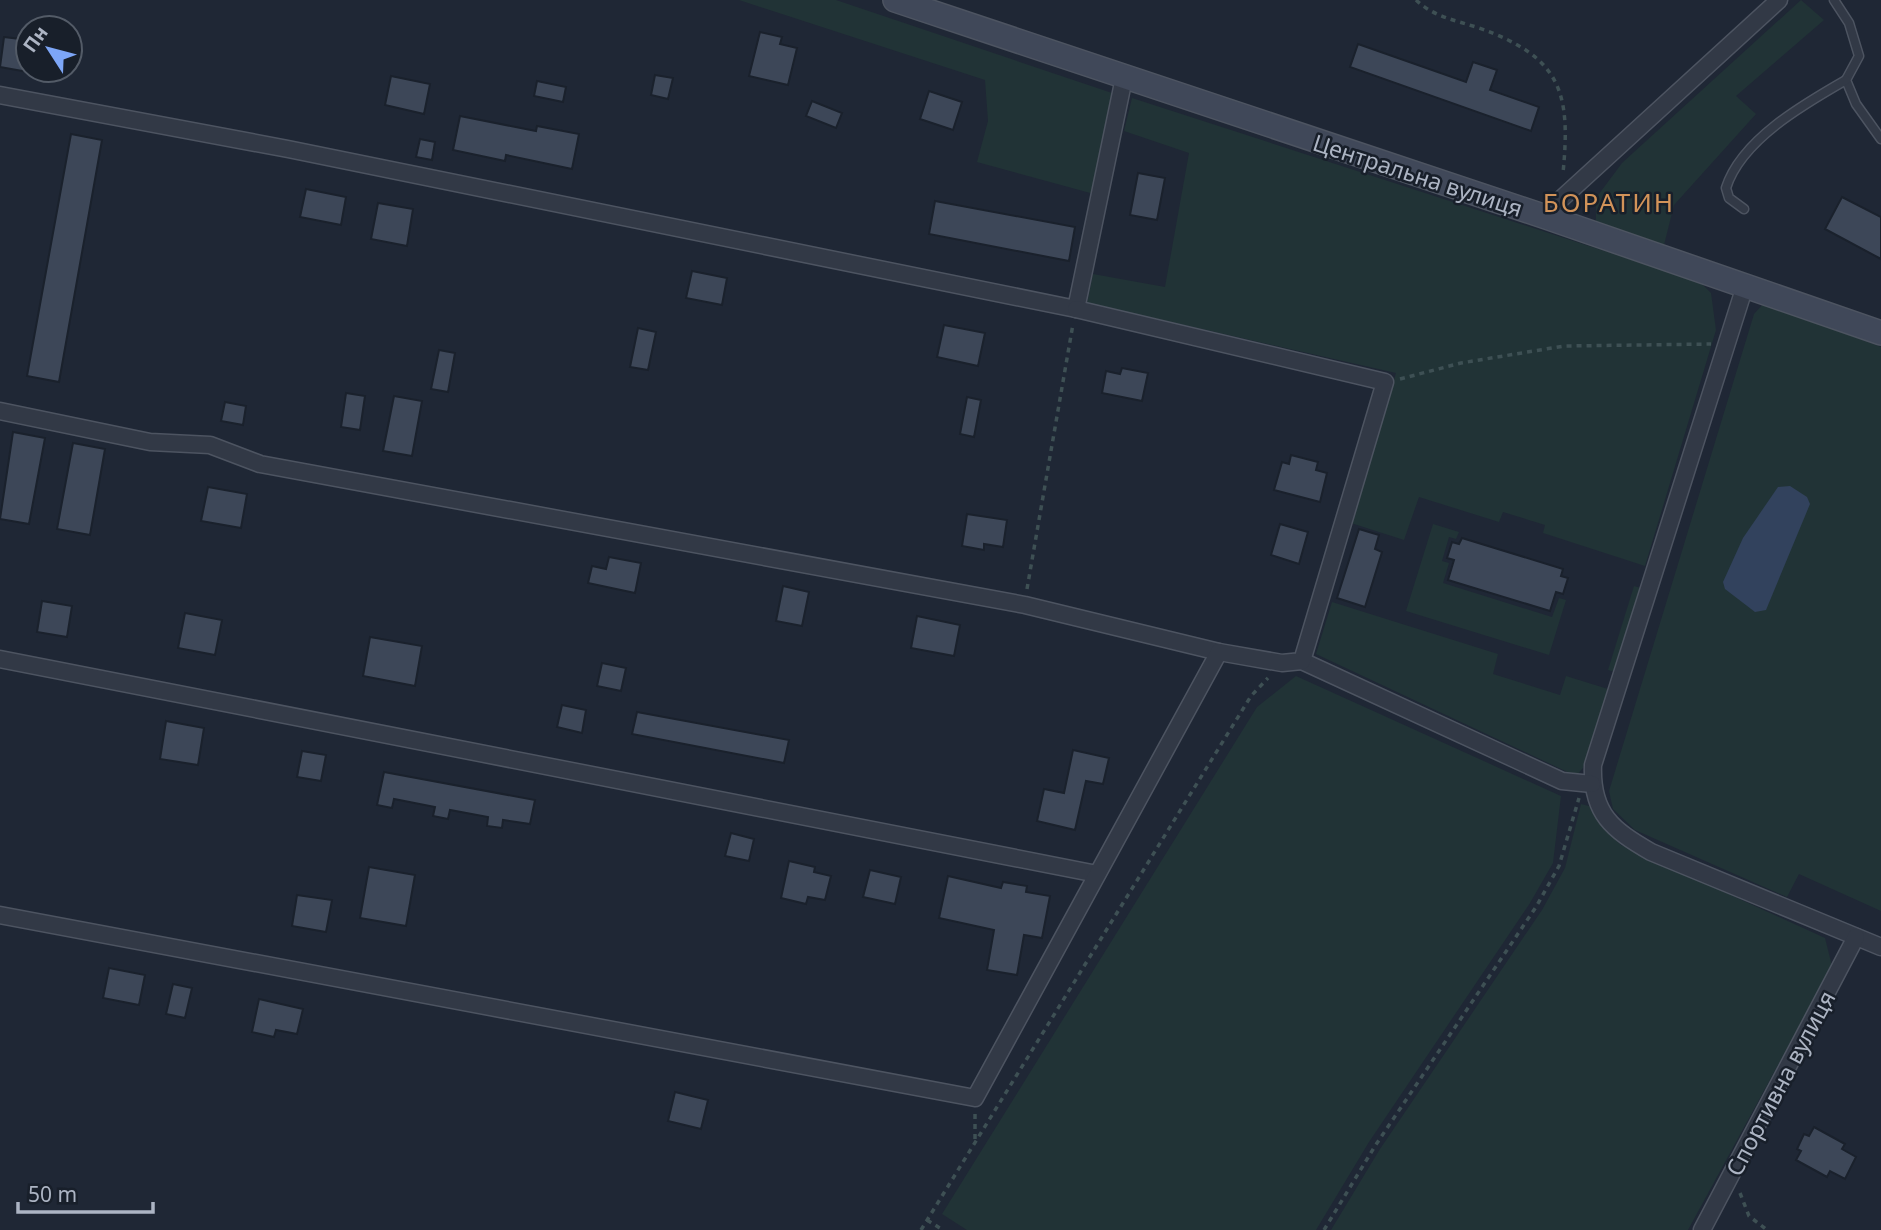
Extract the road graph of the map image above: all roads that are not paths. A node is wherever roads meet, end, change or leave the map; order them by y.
1 (895, 0) edge
2 (1779, 0) edge
3 (1834, 0) edge
4 (1124, 78) junction
5 (1846, 80) junction
6 (0, 95) edge
7 (1881, 139) edge
8 (1553, 209) junction
9 (1744, 209) dead end
10 (1745, 286) junction
11 (1076, 309) junction
12 (1881, 333) edge
13 (0, 411) edge
14 (1219, 652) junction
15 (0, 659) edge
16 (1302, 661) junction
17 (1592, 784) junction
18 (1097, 874) junction
19 (0, 915) edge
20 (1856, 936) junction
21 (1881, 947) edge
22 (1702, 1230) edge

1 - 4 street, Центральна вулиця
2 - 8 street
3 - 5 lane
4 - 8 street, Центральна вулиця
4 - 11 street
5 - 7 lane
5 - 9 lane
6 - 11 street
8 - 10 street, Центральна вулиця
10 - 12 street, Центральна вулиця
10 - 17 street
11 - 16 street
13 - 14 street
14 - 16 street
14 - 18 street
15 - 18 street
16 - 17 street
17 - 20 street
18 - 19 street
20 - 21 street
20 - 22 street, Спортивна вулиця

